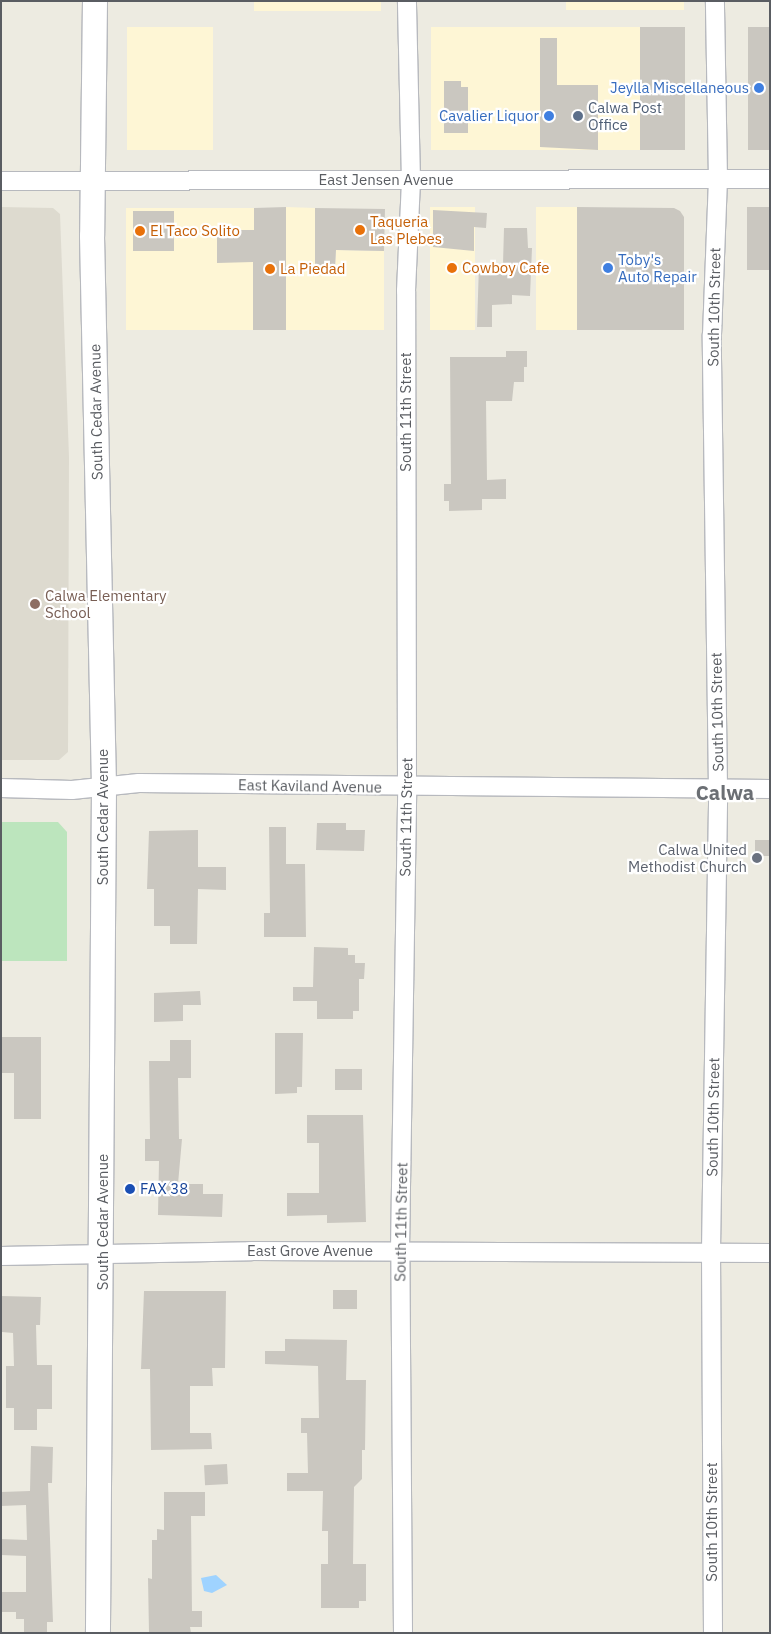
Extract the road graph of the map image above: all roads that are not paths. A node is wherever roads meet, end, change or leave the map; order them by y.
1 (94, 1) edge
2 (407, 1) edge
3 (715, 1) edge
4 (718, 179) junction
5 (770, 179) edge
6 (1, 181) edge
7 (94, 181) junction
8 (410, 181) junction
9 (407, 786) junction
10 (1, 788) edge
11 (104, 788) junction
12 (718, 788) junction
13 (770, 788) edge
14 (400, 1250) junction
15 (711, 1250) junction
16 (770, 1252) edge
17 (103, 1255) junction
18 (1, 1256) edge
19 (98, 1633) edge
20 (403, 1633) edge
21 (713, 1633) edge

1 - 7 main road, South Cedar Avenue
2 - 8 street, South 11th Street
3 - 4 street, South 10th Street
4 - 5 street, East Jensen Avenue
4 - 8 street, East Jensen Avenue
4 - 12 street, South 10th Street
6 - 7 street, East Jensen Avenue
7 - 8 street, East Jensen Avenue
7 - 11 main road, South Cedar Avenue
8 - 9 street, South 11th Street
9 - 11 street, East Kaviland Avenue
9 - 12 street, East Kaviland Avenue
9 - 14 street, South 11th Street
10 - 11 street, East Kaviland Avenue
11 - 17 main road, South Cedar Avenue
12 - 13 street, East Kaviland Avenue
12 - 15 street, South 10th Street
14 - 15 street, East Grove Avenue
14 - 17 street, East Grove Avenue
14 - 20 street, South 11th Street
15 - 16 street, East Grove Avenue
15 - 21 street, South 10th Street
17 - 18 street, East Grove Avenue
17 - 19 main road, South Cedar Avenue

